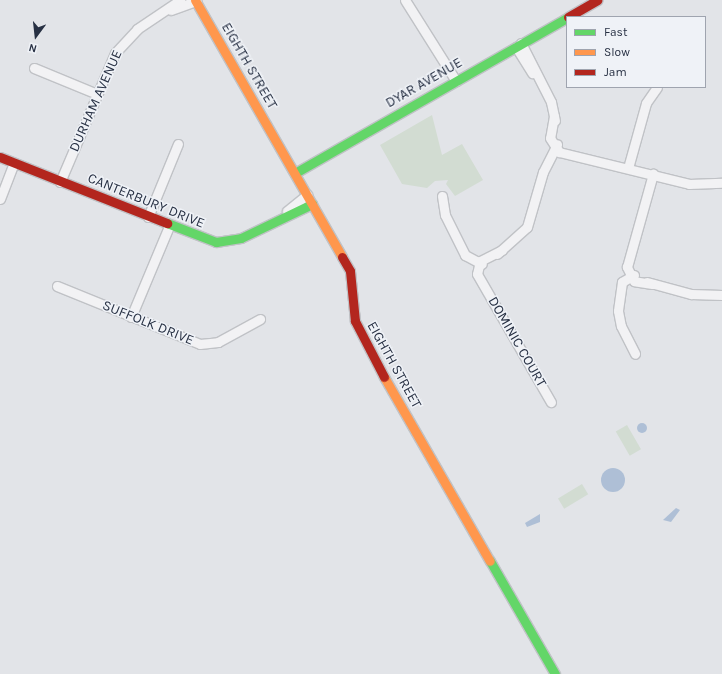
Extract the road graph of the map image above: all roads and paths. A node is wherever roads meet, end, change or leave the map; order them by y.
1 (180, 0) edge
2 (196, 0) edge
3 (405, 0) edge
4 (598, 0) edge
5 (161, 14) junction
6 (570, 16) edge
7 (566, 18) edge
8 (518, 45) junction
9 (34, 68) dead end
10 (456, 81) junction
11 (656, 88) edge
12 (97, 94) junction
13 (178, 144) dead end
14 (555, 146) junction
15 (0, 158) edge
16 (14, 163) junction
17 (628, 168) junction
18 (295, 173) junction
19 (653, 174) junction
20 (60, 182) junction
21 (722, 183) edge
22 (307, 195) junction
23 (442, 196) dead end
24 (0, 199) edge
25 (312, 204) junction
26 (281, 216) junction
27 (148, 217) junction
28 (169, 226) junction
29 (480, 263) junction
30 (632, 277) junction
31 (57, 286) dead end
32 (722, 295) edge
33 (131, 316) junction
34 (260, 319) dead end
35 (635, 354) dead end
36 (551, 402) dead end
37 (555, 674) edge

1 - 5 street, DURHAM AVENUE
2 - 5 street, DURHAM AVENUE
2 - 18 street, EIGHTH STREET
3 - 10 street
4 - 6 street, DYAR AVENUE
5 - 12 street, DURHAM AVENUE
7 - 8 street, DYAR AVENUE
8 - 10 street, DYAR AVENUE
8 - 14 street
9 - 12 street
10 - 18 street, DYAR AVENUE
11 - 17 street
12 - 20 street, DURHAM AVENUE
13 - 27 street
14 - 17 street
14 - 29 street
15 - 16 street, CANTERBURY DRIVE
16 - 20 street, CANTERBURY DRIVE
16 - 24 street
17 - 19 street
18 - 22 street, EIGHTH STREET
19 - 21 street
19 - 30 street
20 - 27 street, CANTERBURY DRIVE
22 - 25 street, EIGHTH STREET
22 - 26 street, CANTERBURY DRIVE
23 - 29 street
25 - 26 street, CANTERBURY DRIVE
25 - 37 street, EIGHTH STREET
26 - 28 street, CANTERBURY DRIVE
27 - 28 street, CANTERBURY DRIVE
28 - 33 street
29 - 36 street, DOMINIC COURT
30 - 32 street
30 - 35 street
31 - 33 street, SUFFOLK DRIVE
33 - 34 street, SUFFOLK DRIVE

